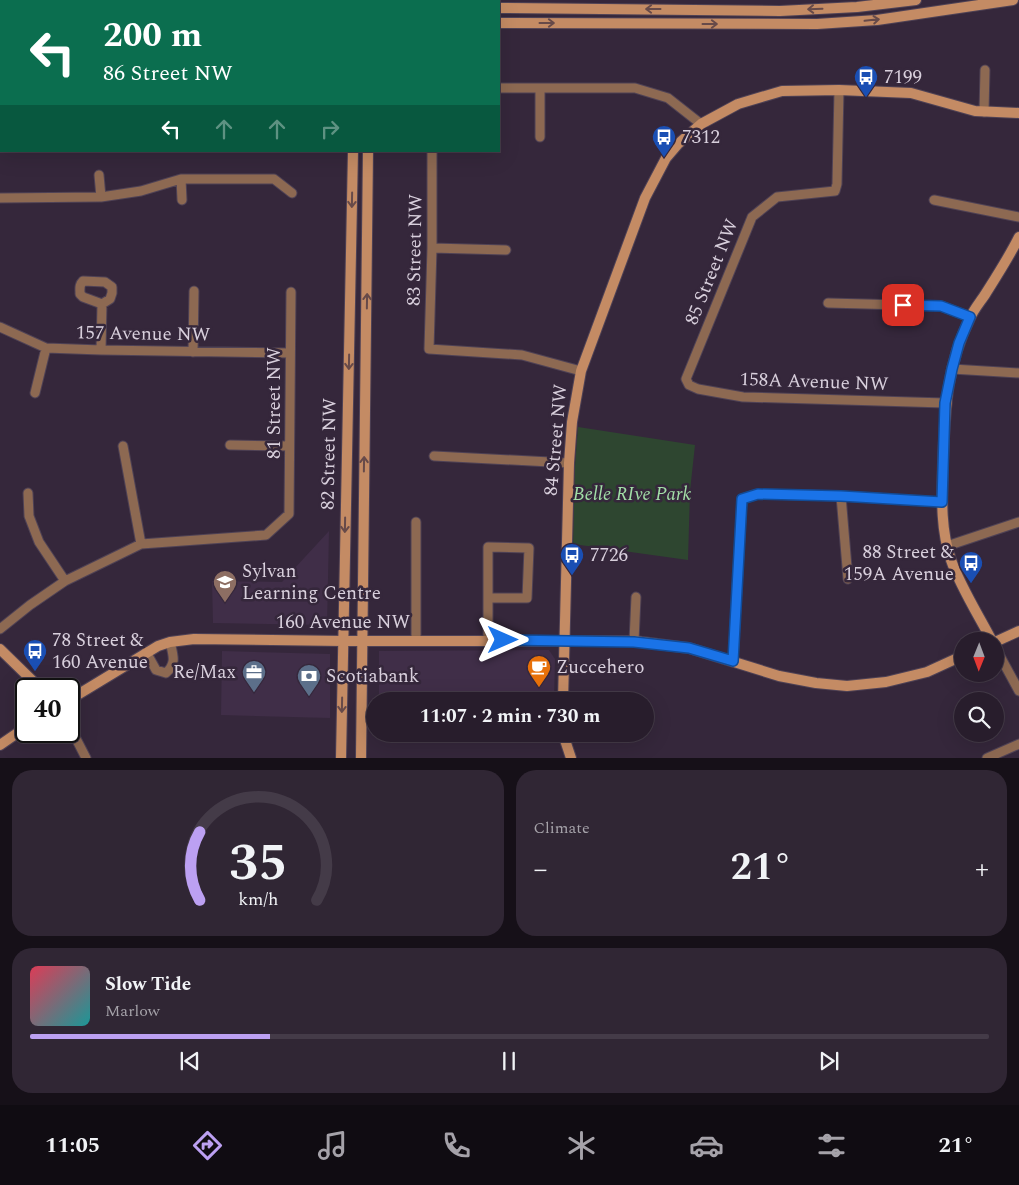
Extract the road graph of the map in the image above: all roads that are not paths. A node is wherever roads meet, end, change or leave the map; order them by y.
1 (916, 0) edge
2 (1013, 0) edge
3 (500, 3) edge
4 (500, 8) edge
5 (531, 8) junction
6 (500, 23) edge
7 (985, 70) dead end
8 (500, 88) edge
9 (540, 88) junction
10 (839, 90) junction
11 (984, 112) junction
12 (1019, 114) edge
13 (701, 124) junction
14 (540, 137) dead end
15 (353, 152) edge
16 (368, 152) edge
17 (374, 152) edge
18 (432, 152) edge
19 (99, 175) dead end
20 (181, 179) junction
21 (368, 186) junction
22 (292, 193) dead end
23 (101, 197) junction
24 (0, 198) edge
25 (182, 200) dead end
26 (934, 200) dead end
27 (1019, 217) edge
28 (1019, 237) edge
29 (432, 248) junction
30 (506, 250) dead end
31 (194, 291) dead end
32 (291, 292) dead end
33 (828, 303) dead end
34 (102, 304) dead end
35 (970, 317) junction
36 (0, 327) edge
37 (46, 348) junction
38 (101, 350) junction
39 (193, 352) junction
40 (290, 353) junction
41 (952, 369) junction
42 (581, 371) junction
43 (1019, 373) edge
44 (686, 378) joint
45 (35, 393) dead end
46 (945, 403) junction
47 (230, 445) dead end
48 (123, 446) dead end
49 (289, 446) junction
50 (434, 456) dead end
51 (569, 463) junction
52 (28, 493) dead end
53 (841, 496) junction
54 (942, 502) junction
55 (416, 522) dead end
56 (1019, 522) edge
57 (141, 544) junction
58 (947, 546) junction
59 (848, 578) dead end
60 (65, 581) junction
61 (488, 598) junction
62 (636, 598) dead end
63 (0, 628) edge
64 (1019, 631) edge
65 (989, 632) edge
66 (1004, 637) edge
67 (416, 640) junction
68 (488, 640) junction
69 (564, 640) junction
70 (343, 641) junction
71 (363, 641) junction
72 (170, 642) junction
73 (634, 642) junction
74 (0, 649) edge
75 (146, 652) junction
76 (954, 660) edge
77 (733, 661) junction
78 (1004, 664) edge
79 (30, 678) edge
80 (1019, 691) edge
81 (564, 692) edge
82 (80, 693) edge
83 (15, 735) edge
84 (566, 742) edge
85 (78, 743) edge
86 (1019, 744) edge
87 (0, 745) edge
88 (86, 758) edge
89 (341, 758) edge
90 (361, 758) edge
91 (571, 758) edge
92 (987, 758) edge

1 -> 5 street
6 -> 2 street
3 - 5 street
4 - 5 street
7 - 11 street
8 - 9 street
9 - 13 street
9 - 14 street
10 - 11 street, 84 Street NW
10 - 13 street, 84 Street NW
10 - 44 street, 85 Street NW
11 - 12 street, 84 Street NW
13 - 42 street, 84 Street NW
15 -> 70 street, 82 Street NW
16 - 21 street, 82 Street NW
17 - 21 street
18 - 29 street, 83 Street NW
19 - 23 street
20 - 22 street
20 - 23 street
20 - 25 street
71 -> 21 street, 82 Street NW
23 - 24 street
26 - 27 street
28 - 35 street
29 - 30 street
29 - 42 street, 83 Street NW
31 - 39 street
32 - 40 street, 81 Street NW
33 - 35 street
34 - 38 street
35 - 41 street
36 - 37 street, 157 Avenue NW
37 - 38 street, 157 Avenue NW
37 - 45 street
38 - 39 street, 157 Avenue NW
39 - 40 street, 157 Avenue NW
40 - 49 street, 81 Street NW
41 - 43 street
41 - 46 street
42 - 51 street, 84 Street NW
44 - 46 street, 158A Avenue NW
46 - 54 street
47 - 49 street
48 - 57 street
49 - 57 street, 81 Street NW
50 - 51 street
51 - 69 street, 84 Street NW
52 - 60 street
53 - 54 street
53 - 59 street
53 - 77 street
54 - 58 street
55 - 67 street
56 - 58 street
57 - 60 street
58 - 65 street
60 - 63 street
61 - 61 street
61 - 68 street
62 - 73 street
64 - 66 street
67 - 68 street, 160 Avenue NW
67 - 71 street, 160 Avenue NW
68 - 69 street, 160 Avenue NW
69 - 73 street, 160 Avenue NW
69 - 81 street, 84 Street NW
70 - 71 street, 160 Avenue NW
70 - 72 street, 160 Avenue NW
70 -> 89 street, 82 Street NW
71 - 90 street, 82 Street NW
72 - 75 street, 160 Avenue NW
72 - 75 street
73 - 77 street, 160 Avenue NW
74 - 79 street
75 - 82 street, 160 Avenue NW
76 - 77 street, 160 Avenue NW
78 - 80 street
83 - 87 street
84 - 91 street
85 - 88 street
86 - 92 street

